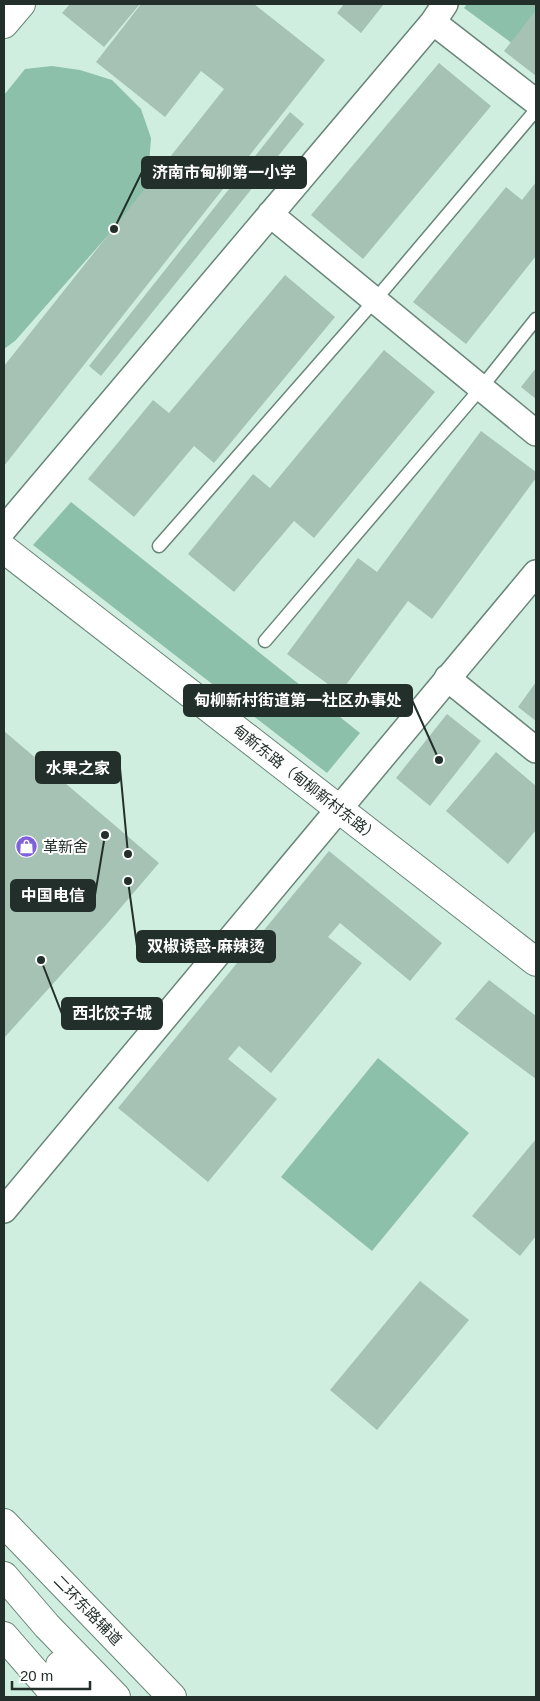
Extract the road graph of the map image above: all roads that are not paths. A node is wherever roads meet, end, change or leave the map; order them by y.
1 (21, 4) edge
2 (439, 13) edge
3 (4, 24) edge
4 (536, 102) edge
5 (536, 110) edge
6 (270, 214) junction
7 (375, 300) junction
8 (536, 319) edge
9 (481, 388) junction
10 (536, 433) edge
11 (4, 529) edge
12 (160, 546) dead end
13 (4, 549) edge
14 (536, 573) edge
15 (266, 640) dead end
16 (447, 678) junction
17 (536, 750) edge
18 (338, 808) junction
19 (536, 962) edge
20 (4, 1210) edge
21 (4, 1523) edge
22 (4, 1576) edge
23 (4, 1601) edge
24 (4, 1636) edge
25 (57, 1697) edge
26 (88, 1697) edge
27 (116, 1697) edge
28 (172, 1697) edge

1 - 3 main road
2 - 4 street
2 - 6 street
5 - 7 lane
6 - 7 street
6 - 11 street
7 - 9 street
7 - 12 lane
8 - 9 lane
9 - 10 street
9 - 15 lane
13 - 18 main road, 甸新东路（甸柳新村东路）
14 - 16 street
16 - 17 street
16 - 18 street
18 - 19 main road, 甸新东路（甸柳新村东路）
18 - 20 street
21 - 28 main road, 二环东路辅道
22 - 27 main road
23 - 26 main road
24 - 25 main road

